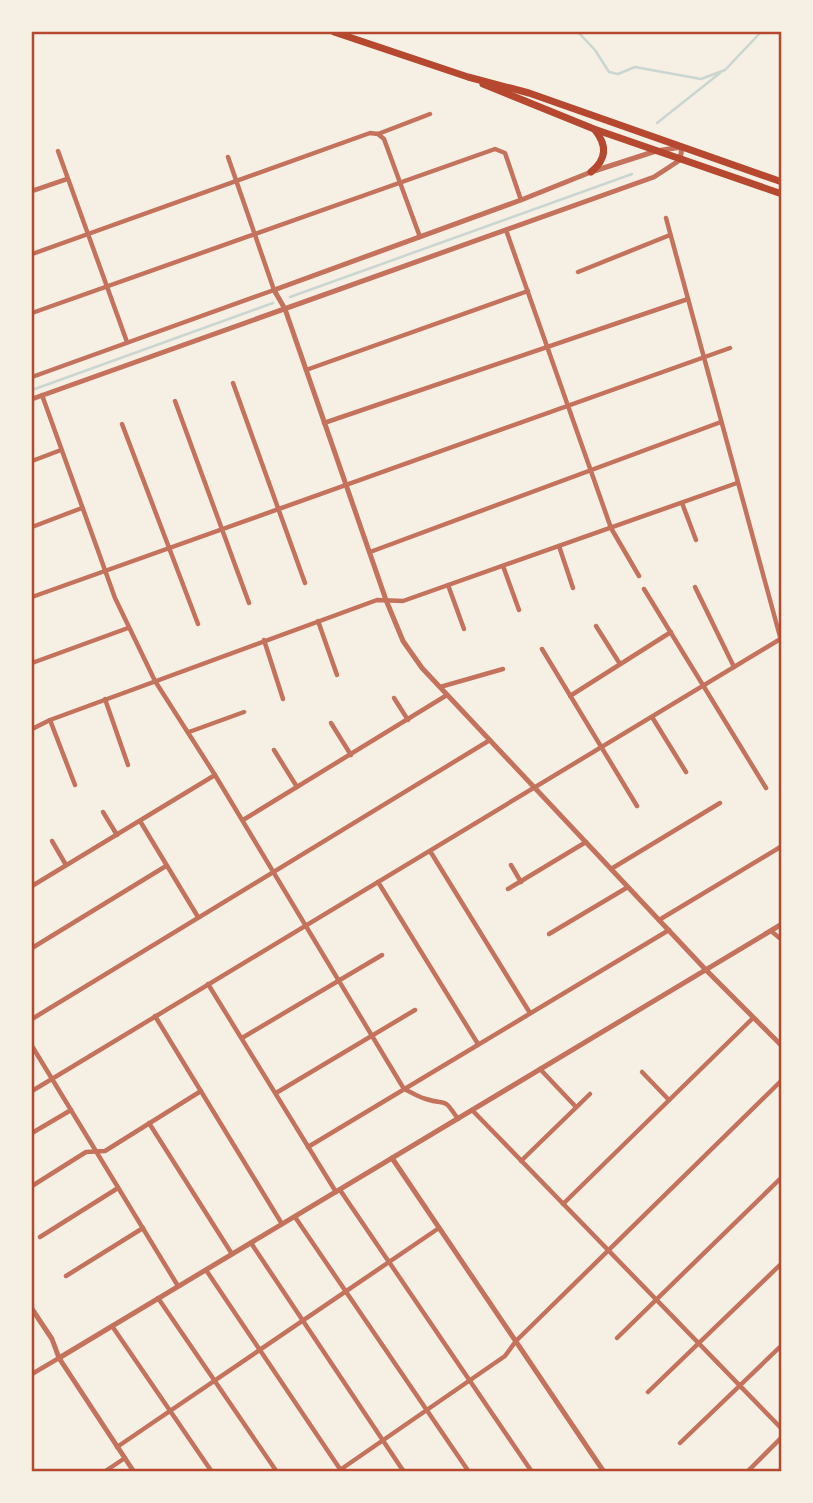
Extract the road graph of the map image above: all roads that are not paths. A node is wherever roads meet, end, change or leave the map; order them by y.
1 (334, 32) edge
2 (348, 32) edge
3 (390, 50) junction
4 (468, 77) junction
5 (430, 114) dead end
6 (594, 129) junction
7 (378, 134) junction
8 (682, 147) junction
9 (58, 151) dead end
10 (656, 151) junction
11 (228, 157) dead end
12 (680, 160) junction
13 (591, 172) junction
14 (67, 178) junction
15 (236, 181) junction
16 (400, 181) junction
17 (782, 181) edge
18 (32, 191) edge
19 (782, 194) edge
20 (521, 200) junction
21 (666, 218) dead end
22 (506, 230) junction
23 (254, 232) junction
24 (88, 234) junction
25 (670, 235) junction
26 (420, 237) junction
27 (32, 254) edge
28 (578, 272) dead end
29 (106, 286) junction
30 (274, 290) junction
31 (528, 291) junction
32 (688, 299) junction
33 (285, 309) junction
34 (32, 313) edge
35 (127, 342) junction
36 (547, 346) junction
37 (730, 348) dead end
38 (704, 358) junction
39 (306, 370) junction
40 (32, 377) edge
41 (233, 383) dead end
42 (42, 395) junction
43 (32, 399) edge
44 (175, 401) dead end
45 (568, 406) junction
46 (721, 422) junction
47 (324, 423) junction
48 (122, 424) dead end
49 (61, 450) junction
50 (32, 461) edge
51 (591, 471) junction
52 (737, 483) junction
53 (346, 485) junction
54 (682, 502) junction
55 (82, 508) junction
56 (278, 510) junction
57 (32, 527) edge
58 (611, 528) junction
59 (221, 530) junction
60 (696, 540) dead end
61 (559, 546) junction
62 (169, 548) junction
63 (370, 552) junction
64 (503, 566) junction
65 (104, 571) junction
66 (639, 576) dead end
67 (305, 583) dead end
68 (448, 585) junction
69 (695, 587) dead end
70 (573, 588) dead end
71 (644, 589) dead end
72 (32, 597) edge
73 (386, 600) junction
74 (249, 603) dead end
75 (519, 610) dead end
76 (318, 621) junction
77 (198, 624) dead end
78 (596, 626) dead end
79 (128, 628) junction
80 (464, 629) dead end
81 (671, 632) junction
82 (264, 640) junction
83 (781, 640) edge
84 (542, 649) dead end
85 (32, 663) edge
86 (620, 664) junction
87 (734, 667) junction
88 (503, 669) dead end
89 (337, 674) dead end
90 (155, 681) junction
91 (703, 686) junction
92 (440, 687) junction
93 (447, 695) junction
94 (570, 696) junction
95 (394, 698) dead end
96 (106, 699) junction
97 (283, 699) dead end
98 (244, 712) dead end
99 (652, 717) junction
100 (50, 720) junction
101 (408, 720) junction
102 (331, 723) dead end
103 (32, 729) edge
104 (189, 732) junction
105 (490, 740) junction
106 (601, 748) junction
107 (274, 750) dead end
108 (351, 755) junction
109 (128, 765) dead end
110 (686, 772) dead end
111 (215, 775) junction
112 (75, 785) dead end
113 (297, 787) junction
114 (535, 788) junction
115 (766, 788) dead end
116 (720, 803) dead end
117 (637, 806) dead end
118 (103, 812) dead end
119 (243, 820) junction
120 (140, 821) junction
121 (117, 835) junction
122 (52, 841) dead end
123 (586, 842) junction
124 (782, 846) edge
125 (430, 851) junction
126 (66, 865) junction
127 (511, 865) dead end
128 (166, 866) junction
129 (611, 869) junction
130 (273, 872) junction
131 (378, 882) junction
132 (521, 882) junction
133 (32, 886) edge
134 (628, 887) junction
135 (508, 890) dead end
136 (198, 918) junction
137 (659, 920) junction
138 (782, 924) edge
139 (307, 925) junction
140 (669, 930) junction
141 (771, 931) junction
142 (549, 934) dead end
143 (782, 940) edge
144 (32, 948) edge
145 (382, 955) dead end
146 (706, 970) junction
147 (340, 980) junction
148 (208, 985) junction
149 (415, 1010) dead end
150 (530, 1013) junction
151 (155, 1016) junction
152 (753, 1018) junction
153 (32, 1019) edge
154 (373, 1035) junction
155 (242, 1038) junction
156 (478, 1044) junction
157 (32, 1046) edge
158 (782, 1046) edge
159 (540, 1069) junction
160 (642, 1072) dead end
161 (51, 1079) junction
162 (782, 1080) edge
163 (404, 1089) junction
164 (32, 1091) edge
165 (201, 1091) junction
166 (276, 1093) junction
167 (590, 1094) dead end
168 (669, 1100) junction
169 (576, 1107) junction
170 (71, 1110) junction
171 (472, 1110) junction
172 (458, 1119) junction
173 (149, 1123) junction
174 (32, 1133) edge
175 (308, 1147) junction
176 (96, 1152) junction
177 (392, 1158) junction
178 (521, 1161) junction
179 (782, 1177) edge
180 (32, 1186) edge
181 (118, 1188) junction
182 (338, 1191) junction
183 (563, 1204) junction
184 (295, 1217) junction
185 (282, 1224) junction
186 (143, 1228) junction
187 (439, 1228) junction
188 (40, 1237) dead end
189 (251, 1243) junction
190 (607, 1250) junction
191 (232, 1254) junction
192 (389, 1262) junction
193 (782, 1263) edge
194 (206, 1270) junction
195 (66, 1276) dead end
196 (178, 1286) junction
197 (346, 1291) junction
198 (158, 1298) junction
199 (657, 1300) junction
200 (32, 1309) edge
201 (303, 1321) junction
202 (112, 1326) junction
203 (617, 1338) dead end
204 (516, 1341) junction
205 (699, 1344) junction
206 (782, 1345) edge
207 (260, 1350) junction
208 (59, 1358) junction
209 (32, 1374) edge
210 (214, 1381) junction
211 (470, 1381) junction
212 (740, 1386) junction
213 (648, 1392) dead end
214 (427, 1410) junction
215 (170, 1411) junction
216 (782, 1429) edge
217 (782, 1437) edge
218 (383, 1440) junction
219 (680, 1443) dead end
220 (117, 1447) junction
221 (125, 1458) junction
222 (340, 1471) edge
223 (603, 1471) edge
224 (104, 1472) edge
225 (134, 1472) edge
226 (212, 1472) edge
227 (276, 1472) edge
228 (404, 1472) edge
229 (469, 1472) edge
230 (532, 1472) edge
231 (747, 1472) edge

1 - 3 main road
2 - 3 main road
3 - 4 main road
4 - 6 main road
4 - 8 main road
5 - 7 street
6 - 10 main road
6 - 13 main road
7 - 15 street
7 - 16 street
8 - 10 street
8 - 12 street
8 - 17 main road
9 - 14 street
10 - 12 main road
10 - 13 street
11 - 15 street
12 - 19 main road
12 - 22 street
13 - 20 street
14 - 18 street
14 - 24 street
15 - 23 street
15 - 24 street
16 - 20 street
16 - 23 street
16 - 26 street
20 - 26 street
21 - 25 street
22 - 31 street
22 - 33 street
23 - 29 street
23 - 30 street
24 - 27 street
24 - 29 street
25 - 28 street
25 - 32 street
26 - 30 street
29 - 34 street
29 - 35 street
30 - 33 street
30 - 35 street
31 - 36 street
31 - 39 street
32 - 36 street
32 - 38 street
33 - 39 street
33 - 42 street
35 - 40 street
36 - 45 street
36 - 47 street
37 - 38 street
38 - 45 street
38 - 46 street
39 - 47 street
41 - 56 street
42 - 43 street
42 - 49 street
44 - 59 street
45 - 51 street
45 - 53 street
46 - 51 street
46 - 52 street
47 - 53 street
48 - 62 street
49 - 50 street
49 - 55 street
51 - 58 street
51 - 63 street
52 - 54 street
52 - 83 street
53 - 56 street
53 - 63 street
54 - 58 street
54 - 60 street
55 - 57 street
55 - 65 street
56 - 59 street
56 - 67 street
58 - 61 street
58 - 66 street
59 - 62 street
59 - 74 street
61 - 64 street
61 - 70 street
62 - 65 street
62 - 77 street
63 - 73 street
64 - 68 street
64 - 75 street
65 - 72 street
65 - 79 street
68 - 73 street
68 - 80 street
69 - 87 street
71 - 81 street
73 - 76 street
73 - 92 street
76 - 82 street
76 - 89 street
78 - 86 street
79 - 85 street
79 - 90 street
81 - 86 street
81 - 91 street
82 - 90 street
82 - 97 street
83 - 87 street
84 - 94 street
86 - 94 street
87 - 91 street
88 - 92 street
90 - 96 street
90 - 104 street
91 - 99 street
91 - 115 street
92 - 93 street
93 - 101 street
93 - 105 street
94 - 106 street
95 - 101 street
96 - 100 street
96 - 109 street
98 - 104 street
99 - 106 street
99 - 110 street
100 - 103 street
100 - 112 street
101 - 108 street
102 - 108 street
104 - 111 street
105 - 114 street
105 - 130 street
106 - 114 street
106 - 117 street
107 - 113 street
108 - 113 street
111 - 119 street
111 - 120 street
113 - 119 street
114 - 123 street
114 - 125 street
116 - 129 street
118 - 121 street
119 - 130 street
120 - 121 street
120 - 128 street
121 - 126 street
122 - 126 street
123 - 129 street
123 - 132 street
124 - 137 street
125 - 131 street
125 - 150 street
126 - 133 street
127 - 132 street
128 - 136 street
128 - 144 street
129 - 134 street
130 - 136 street
130 - 139 street
131 - 139 street
131 - 156 street
132 - 135 street
134 - 137 street
134 - 142 street
136 - 153 street
137 - 140 street
138 - 141 street
139 - 147 street
139 - 148 street
140 - 146 street
140 - 150 street
141 - 143 street
141 - 146 street
145 - 147 street
146 - 152 street
146 - 159 street
147 - 154 street
147 - 155 street
148 - 151 street
148 - 155 street
149 - 154 street
150 - 156 street
151 - 161 street
151 - 165 street
152 - 158 street
152 - 168 street
154 - 163 street
154 - 166 street
155 - 166 street
156 - 163 street
157 - 161 street
159 - 169 street
159 - 171 street
160 - 168 street
161 - 164 street
161 - 170 street
162 - 190 street
163 - 172 street
163 - 175 street
165 - 173 street
165 - 185 street
166 - 175 street
167 - 169 street
168 - 183 street
169 - 178 street
170 - 174 street
170 - 176 street
171 - 172 street
171 - 178 street
172 - 177 street
173 - 176 street
173 - 191 street
175 - 182 street
176 - 180 street
176 - 181 street
177 - 182 street
177 - 187 street
178 - 183 street
179 - 199 street
181 - 186 street
181 - 188 street
182 - 184 street
182 - 192 street
183 - 190 street
184 - 185 street
184 - 197 street
185 - 189 street
186 - 195 street
186 - 196 street
187 - 192 street
187 - 204 street
189 - 191 street
189 - 201 street
190 - 199 street
190 - 204 street
191 - 194 street
192 - 197 street
192 - 211 street
193 - 205 street
194 - 196 street
194 - 207 street
196 - 198 street
197 - 201 street
197 - 214 street
198 - 202 street
198 - 210 street
199 - 203 street
199 - 205 street
200 - 208 street
201 - 207 street
201 - 218 street
202 - 208 street
202 - 215 street
204 - 211 street
204 - 223 street
205 - 212 street
205 - 213 street
206 - 212 street
207 - 210 street
207 - 222 street
208 - 209 street
208 - 220 street
210 - 215 street
210 - 227 street
211 - 214 street
211 - 230 street
212 - 216 street
212 - 219 street
214 - 218 street
214 - 229 street
215 - 220 street
215 - 226 street
217 - 231 street
218 - 222 street
218 - 228 street
220 - 221 street
221 - 224 street
221 - 225 street

